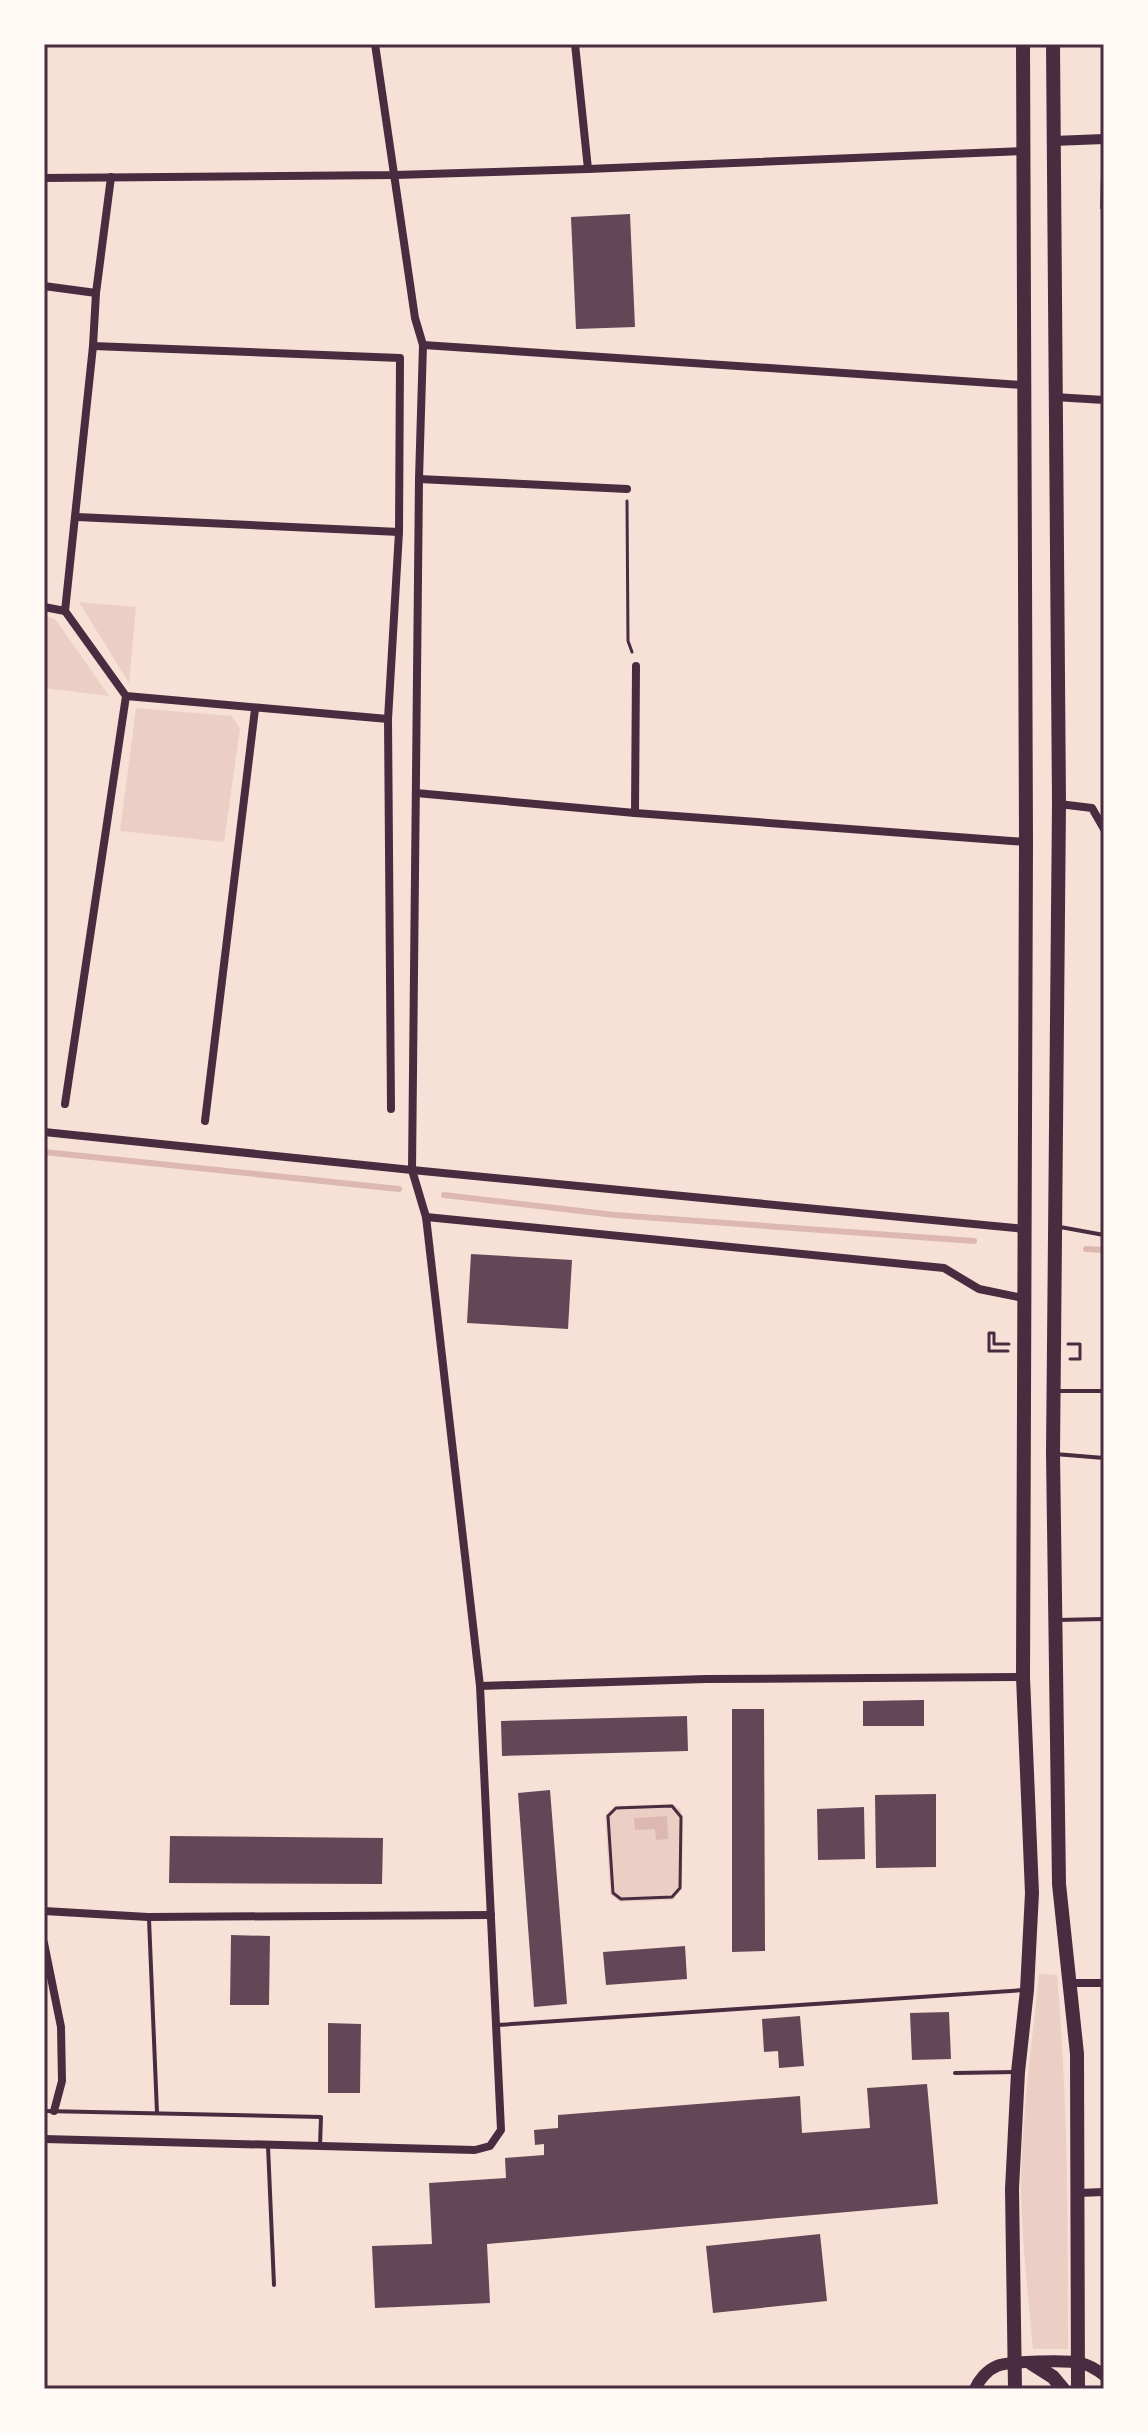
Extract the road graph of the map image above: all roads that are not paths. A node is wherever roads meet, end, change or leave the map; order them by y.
1 (375, 44) edge
2 (575, 44) edge
3 (1023, 44) edge
4 (1053, 44) edge
5 (1104, 139) edge
6 (1053, 141) junction
7 (1023, 151) junction
8 (588, 169) junction
9 (395, 175) junction
10 (111, 177) junction
11 (44, 178) edge
12 (44, 286) edge
13 (96, 293) junction
14 (423, 345) junction
15 (93, 346) junction
16 (1023, 385) junction
17 (1054, 397) junction
18 (1104, 400) edge
19 (419, 479) junction
20 (627, 489) road end
21 (77, 517) junction
22 (399, 532) junction
23 (44, 607) edge
24 (65, 611) junction
25 (636, 666) road end
26 (126, 696) junction
27 (255, 709) junction
28 (388, 719) junction
29 (416, 793) junction
30 (1059, 804) junction
31 (635, 813) junction
32 (1104, 829) edge
33 (1026, 842) junction
34 (65, 1104) dead end
35 (391, 1109) dead end
36 (205, 1121) dead end
37 (44, 1132) edge
38 (412, 1170) junction
39 (426, 1217) junction
40 (1054, 1226) junction
41 (1025, 1229) junction
42 (1104, 1235) edge
43 (1023, 1298) junction
44 (1054, 1391) junction
45 (1104, 1391) edge
46 (1053, 1453) junction
47 (1104, 1458) edge
48 (1104, 1619) edge
49 (1055, 1620) junction
50 (1023, 1677) junction
51 (480, 1686) junction
52 (44, 1911) edge
53 (491, 1915) junction
54 (148, 1917) junction
55 (44, 1943) edge
56 (1071, 1983) junction
57 (1104, 1983) edge
58 (1027, 1990) junction
59 (496, 2025) junction
60 (1018, 2072) junction
61 (955, 2073) dead end
62 (49, 2111) edge
63 (157, 2113) junction
64 (44, 2139) edge
65 (268, 2146) junction
66 (320, 2147) junction
67 (1104, 2192) edge
68 (1078, 2193) junction
69 (274, 2285) dead end
70 (1078, 2362) junction
71 (1023, 2363) junction
72 (1104, 2375) edge
73 (974, 2387) edge
74 (1015, 2389) edge
75 (1063, 2389) edge
76 (1078, 2389) edge

1 - 9 street
2 - 8 street
3 - 7 highway
4 - 6 highway
5 - 6 street
6 - 17 highway
7 - 8 street
7 - 16 highway
8 - 9 street
9 - 10 street
9 - 14 street
10 - 11 street
10 - 13 street
12 - 13 street
13 - 15 street
14 - 16 street
14 - 19 street
15 - 21 street
15 - 22 street
16 - 33 highway
17 - 18 street
17 - 30 highway
19 - 20 street
19 - 29 street
21 - 22 street
21 - 24 street
22 - 28 street
23 - 24 street
24 - 26 street
25 - 31 street
26 - 27 street
26 - 34 street
27 - 28 street
27 - 36 street
28 - 35 street
29 - 31 street
29 - 38 street
30 - 32 street
30 - 40 highway
31 - 33 street
33 - 41 highway
37 - 38 street
38 - 39 street
38 - 41 street
39 - 43 street
39 - 51 street
40 - 42 lane
40 - 44 highway
41 - 43 highway
43 - 50 highway
44 - 45 lane
44 - 46 highway
46 - 47 lane
46 - 49 highway
48 - 49 lane
49 - 56 highway
50 - 51 street
50 - 58 highway
51 - 53 street
52 - 54 street
53 - 54 street
53 - 59 street
54 - 63 lane
55 - 62 street
56 - 57 street
56 - 68 highway
58 - 59 lane
58 - 60 highway
59 - 66 street
60 - 61 lane
60 - 71 highway
62 - 63 lane
63 - 66 lane
64 - 65 street
65 - 66 street
65 - 69 lane
67 - 68 street
68 - 70 highway
70 - 71 main road
70 - 72 main road
70 - 76 highway
71 - 73 main road
71 - 74 highway
71 - 75 highway

